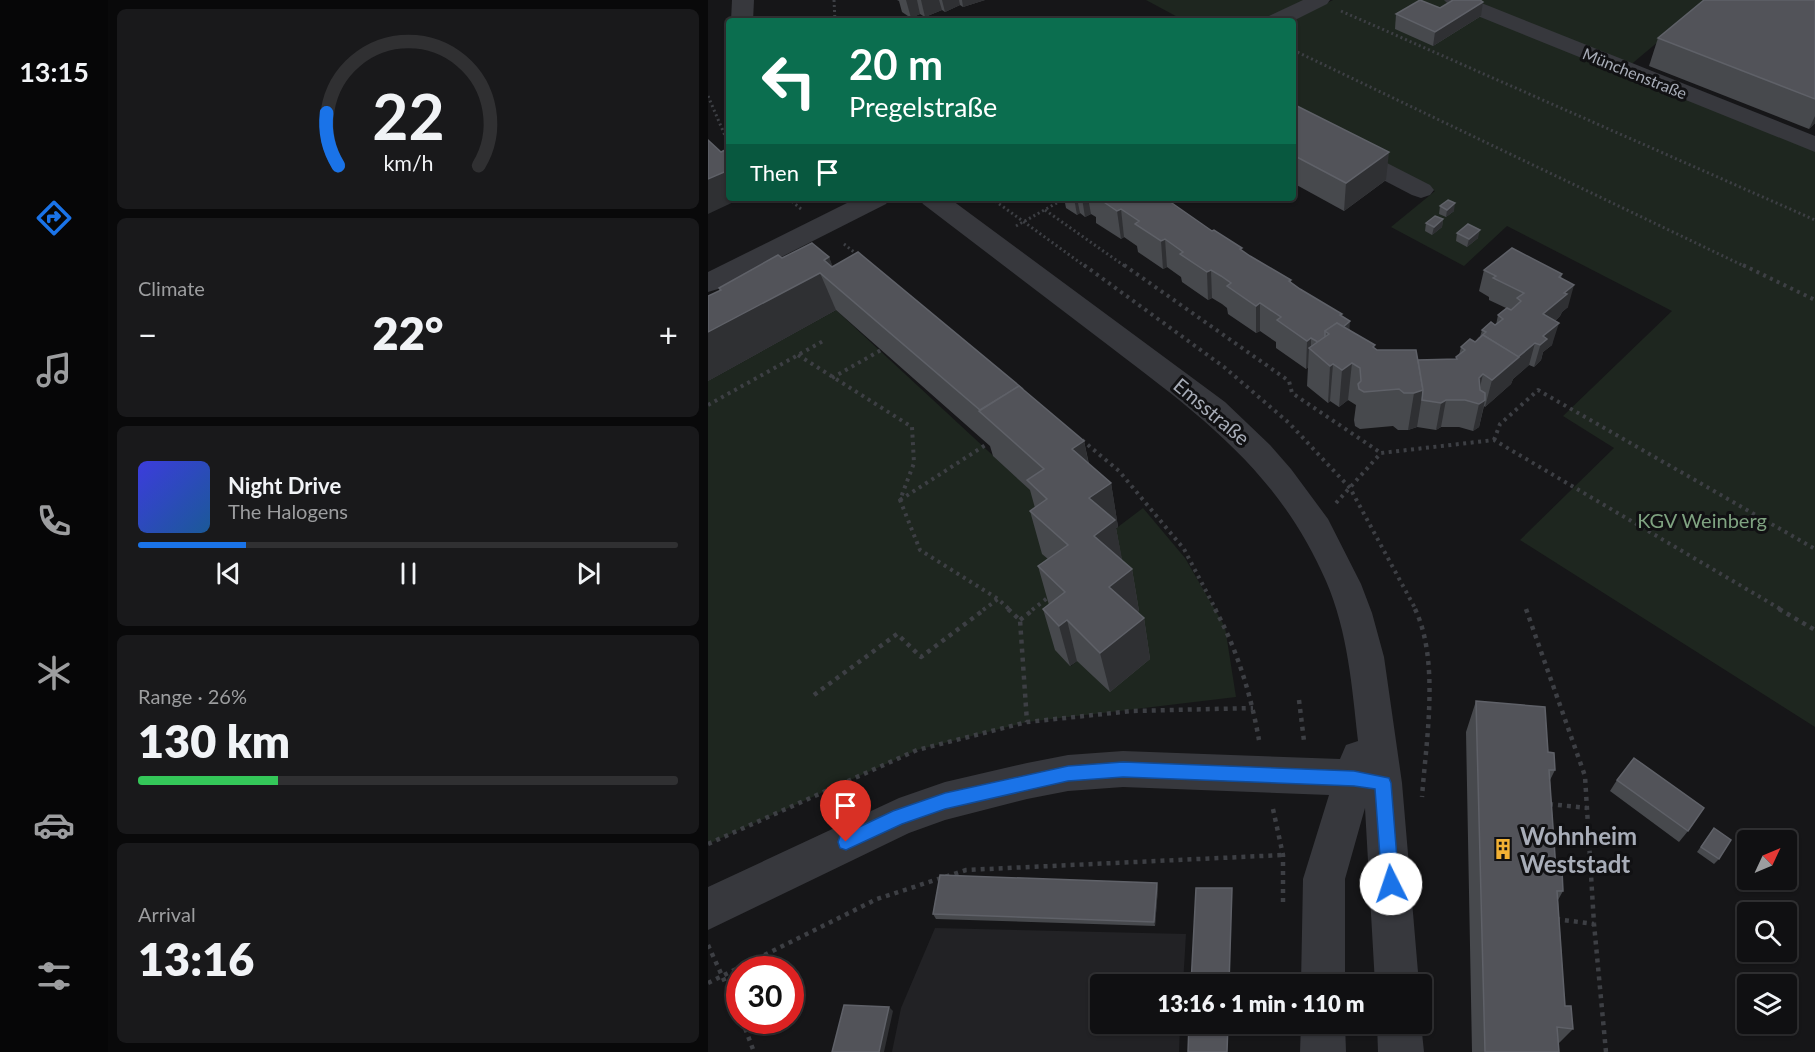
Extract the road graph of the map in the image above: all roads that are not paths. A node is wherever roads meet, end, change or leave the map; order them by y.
1 (743, 0) edge
2 (1455, 0) edge
3 (1319, 1) edge
4 (742, 18) edge
5 (1283, 18) edge
6 (1296, 126) edge
7 (1815, 145) edge
8 (1421, 190) dead end
9 (861, 201) edge
10 (936, 201) edge
11 (845, 204) edge
12 (708, 284) edge
13 (1368, 781) junction
14 (708, 909) edge
15 (1323, 974) edge
16 (1396, 974) edge
17 (1323, 1034) edge
18 (1400, 1034) edge
19 (1323, 1052) edge
20 (1401, 1052) edge

1 - 4 street
2 - 7 street, Münchenstraße
3 - 5 street
6 - 8 street
9 - 11 street
10 - 13 street, Emsstraße
11 - 12 street
13 - 14 street
13 - 15 street, Emsstraße
13 - 16 street, Emsstraße
17 - 19 street
18 - 20 street

